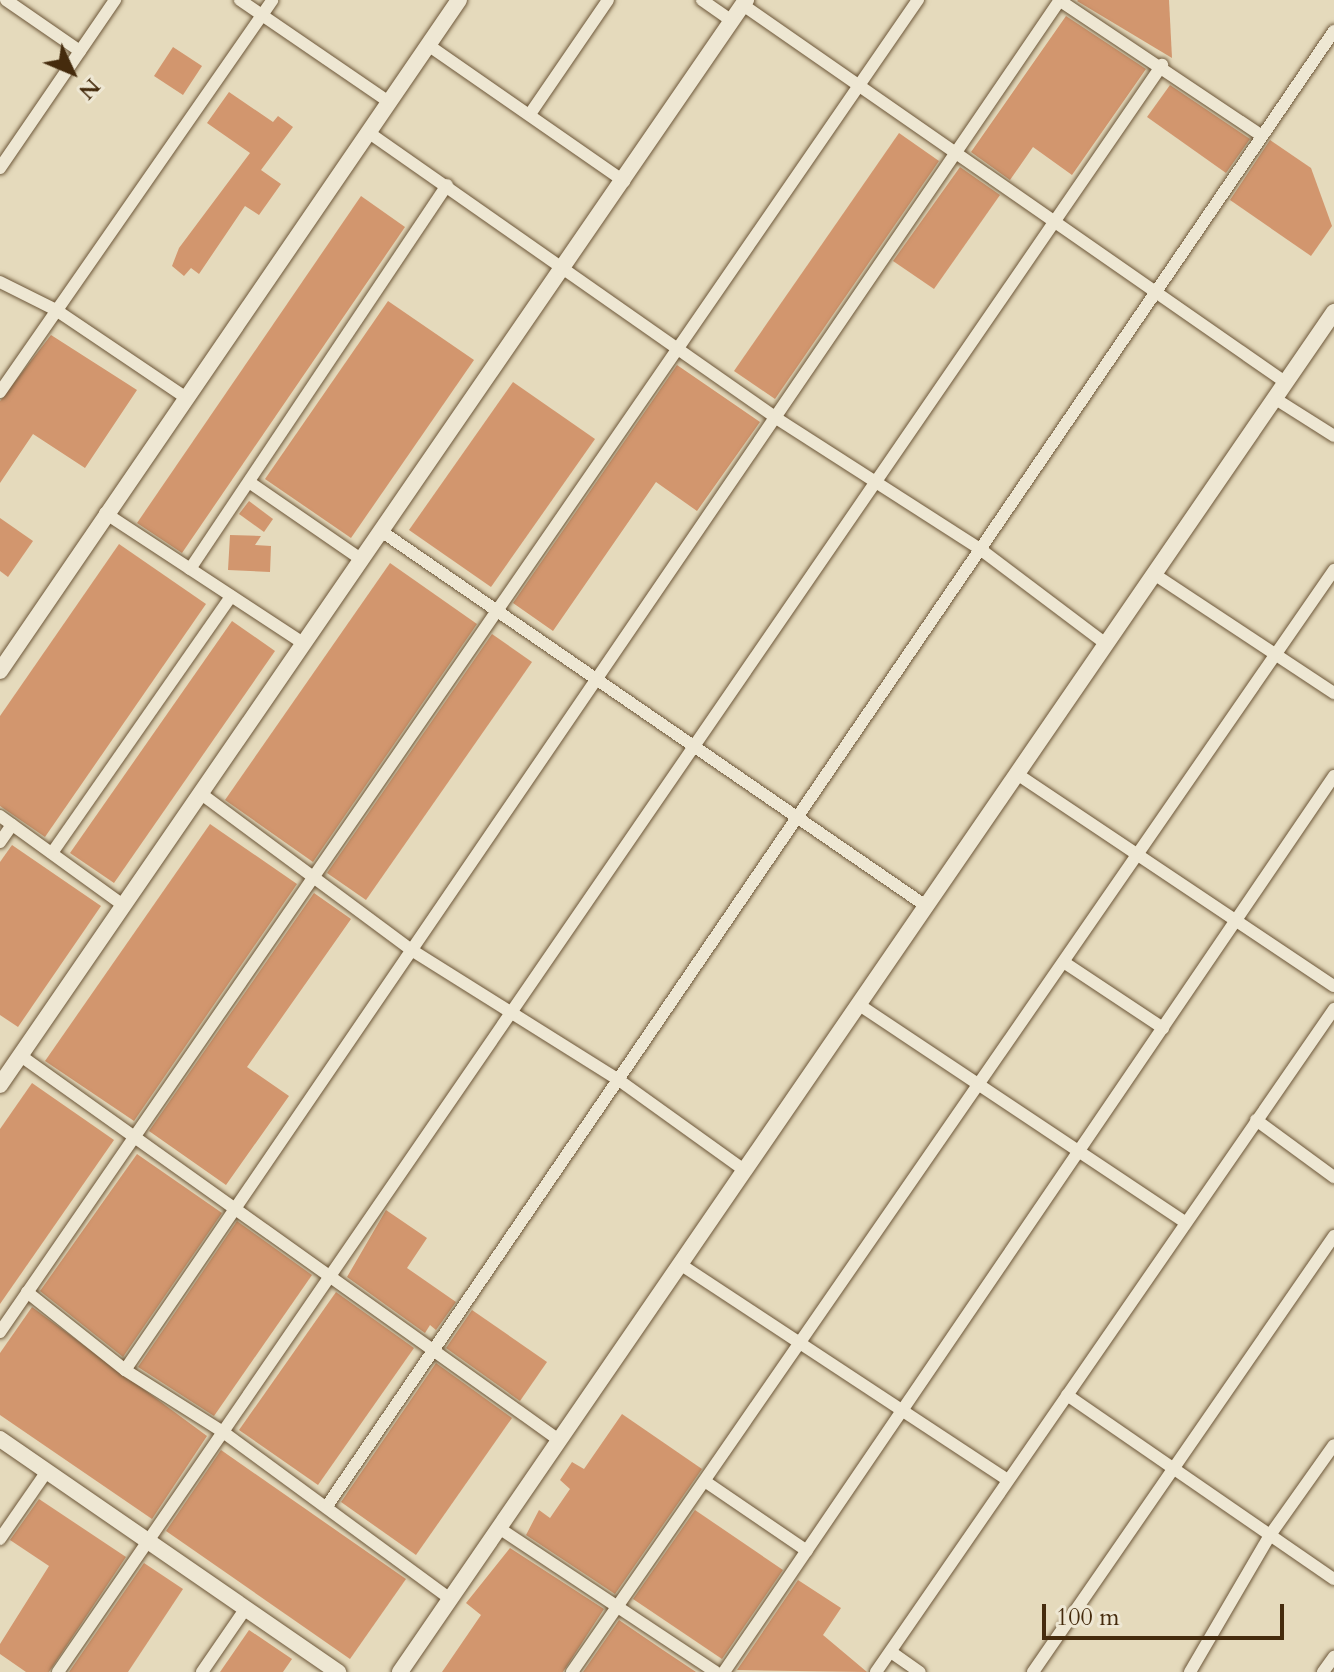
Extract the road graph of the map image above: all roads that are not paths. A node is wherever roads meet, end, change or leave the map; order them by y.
1 (6, 0) edge
2 (115, 0) edge
3 (240, 0) edge
4 (272, 0) edge
5 (459, 0) edge
6 (608, 0) edge
7 (702, 0) edge
8 (918, 0) edge
9 (1060, 0) edge
10 (744, 2) edge
11 (262, 15) junction
12 (731, 20) junction
13 (1334, 31) edge
14 (428, 45) junction
15 (80, 51) junction
16 (1162, 65) junction
17 (860, 84) junction
18 (389, 102) junction
19 (530, 114) junction
20 (368, 132) junction
21 (1262, 136) junction
22 (950, 156) junction
23 (0, 168) edge
24 (624, 181) junction
25 (447, 185) junction
26 (1056, 220) junction
27 (564, 266) junction
28 (0, 282) edge
29 (1158, 289) junction
30 (56, 310) junction
31 (1334, 312) edge
32 (680, 345) junction
33 (1285, 382) junction
34 (0, 392) edge
35 (185, 397) junction
36 (1274, 398) junction
37 (776, 418) junction
38 (1334, 436) edge
39 (877, 479) junction
40 (249, 482) junction
41 (105, 513) junction
42 (381, 531) junction
43 (980, 549) junction
44 (362, 560) junction
45 (190, 569) junction
46 (1334, 570) edge
47 (1154, 574) junction
48 (231, 596) junction
49 (495, 609) junction
50 (303, 643) junction
51 (1106, 644) junction
52 (1276, 654) junction
53 (0, 671) edge
54 (593, 682) junction
55 (1334, 693) edge
56 (696, 743) junction
57 (1017, 774) junction
58 (1334, 776) edge
59 (200, 793) junction
60 (797, 812) junction
61 (0, 816) edge
62 (12, 825) junction
63 (0, 842) edge
64 (52, 853) junction
65 (1141, 853) junction
66 (315, 874) junction
67 (123, 905) junction
68 (926, 906) junction
69 (1236, 920) junction
70 (410, 949) junction
71 (1065, 963) junction
72 (1334, 986) edge
73 (858, 1004) junction
74 (1334, 1009) edge
75 (512, 1011) junction
76 (1163, 1028) junction
77 (21, 1056) junction
78 (616, 1078) junction
79 (982, 1083) junction
80 (0, 1085) edge
81 (1256, 1120) junction
82 (135, 1136) junction
83 (1080, 1150) junction
84 (744, 1170) junction
85 (1334, 1177) edge
86 (233, 1213) junction
87 (1182, 1220) junction
88 (1334, 1236) edge
89 (680, 1264) junction
90 (332, 1274) junction
91 (27, 1292) junction
92 (0, 1332) edge
93 (800, 1342) junction
94 (434, 1346) junction
95 (125, 1370) junction
96 (1067, 1395) junction
97 (904, 1407) junction
98 (223, 1432) junction
99 (0, 1439) edge
100 (559, 1440) junction
101 (1334, 1445) edge
102 (1172, 1467) junction
103 (47, 1471) junction
104 (1007, 1480) junction
105 (706, 1482) junction
106 (327, 1506) junction
107 (499, 1528) junction
108 (1270, 1535) junction
109 (0, 1539) edge
110 (148, 1541) junction
111 (807, 1551) junction
112 (1334, 1579) edge
113 (450, 1599) junction
114 (619, 1605) junction
115 (246, 1608) junction
116 (891, 1652) junction
117 (1334, 1657) edge
118 (58, 1672) edge
119 (202, 1672) edge
120 (338, 1672) edge
121 (400, 1672) edge
122 (572, 1672) edge
123 (716, 1672) edge
124 (724, 1672) edge
125 (876, 1672) edge
126 (920, 1672) edge
127 (1033, 1672) edge
128 (1190, 1672) edge
129 (1323, 1672) edge

1 - 15 street
2 - 15 street
3 - 11 street
4 - 11 street
5 - 14 street
6 - 19 street
7 - 12 street
8 - 17 street
9 - 16 street
9 - 22 street
10 - 12 street
10 - 17 street
11 - 18 street
11 - 30 street
12 - 24 street
13 - 21 street
14 - 18 street
14 - 19 street
15 - 23 street
16 - 21 street
16 - 26 street
17 - 22 street
17 - 32 street
18 - 20 street
19 - 24 street
20 - 25 street
20 - 35 street
21 - 29 street
22 - 26 street
22 - 37 street
24 - 27 street
25 - 27 street
25 - 40 street
26 - 29 street
26 - 39 street
27 - 32 street
27 - 42 street
28 - 30 street
29 - 33 street
29 - 43 street
30 - 34 street
30 - 35 street
31 - 33 street
32 - 37 street
32 - 49 street
33 - 36 street
35 - 41 street
36 - 38 street
36 - 47 street
37 - 39 street
37 - 54 street
39 - 43 street
39 - 56 street
40 - 44 street
40 - 45 street
41 - 45 street
41 - 53 street
42 - 44 street
42 - 49 street
43 - 51 street
43 - 60 street
44 - 50 street
45 - 48 street
46 - 52 street
47 - 51 street
47 - 52 street
48 - 50 street
48 - 64 street
49 - 54 street
49 - 66 street
50 - 59 street
51 - 57 street
52 - 55 street
52 - 65 street
54 - 56 street
54 - 70 street
56 - 60 street
56 - 75 street
57 - 65 street
57 - 68 street
58 - 69 street
59 - 66 street
59 - 67 street
60 - 68 street
60 - 78 street
61 - 62 street
62 - 63 street
62 - 64 street
64 - 67 street
65 - 69 street
65 - 71 street
66 - 70 street
66 - 82 street
67 - 77 street
68 - 73 street
69 - 72 street
69 - 76 street
70 - 75 street
70 - 86 street
71 - 76 street
71 - 79 street
73 - 79 street
73 - 84 street
74 - 81 street
75 - 78 street
75 - 90 street
76 - 83 street
77 - 80 street
77 - 82 street
78 - 84 street
78 - 94 street
79 - 83 street
79 - 93 street
81 - 85 street
81 - 87 street
82 - 86 street
82 - 91 street
83 - 87 street
83 - 97 street
84 - 89 street
86 - 90 street
86 - 95 street
87 - 96 street
88 - 102 street
89 - 93 street
89 - 100 street
90 - 94 street
90 - 98 street
91 - 92 street
91 - 95 street
93 - 97 street
93 - 105 street
94 - 100 street
94 - 106 street
95 - 98 street
96 - 102 street
96 - 104 street
97 - 104 street
97 - 111 street
98 - 106 street
98 - 110 street
99 - 103 street
100 - 107 street
101 - 108 street
102 - 108 street
102 - 127 street
103 - 109 street
103 - 110 street
104 - 116 street
105 - 111 street
105 - 114 street
106 - 113 street
107 - 113 street
107 - 114 street
108 - 112 street
108 - 128 street
110 - 115 street
110 - 118 street
111 - 124 street
113 - 121 street
114 - 122 street
114 - 123 street
115 - 119 street
115 - 120 street
116 - 125 street
116 - 126 street
117 - 129 street

